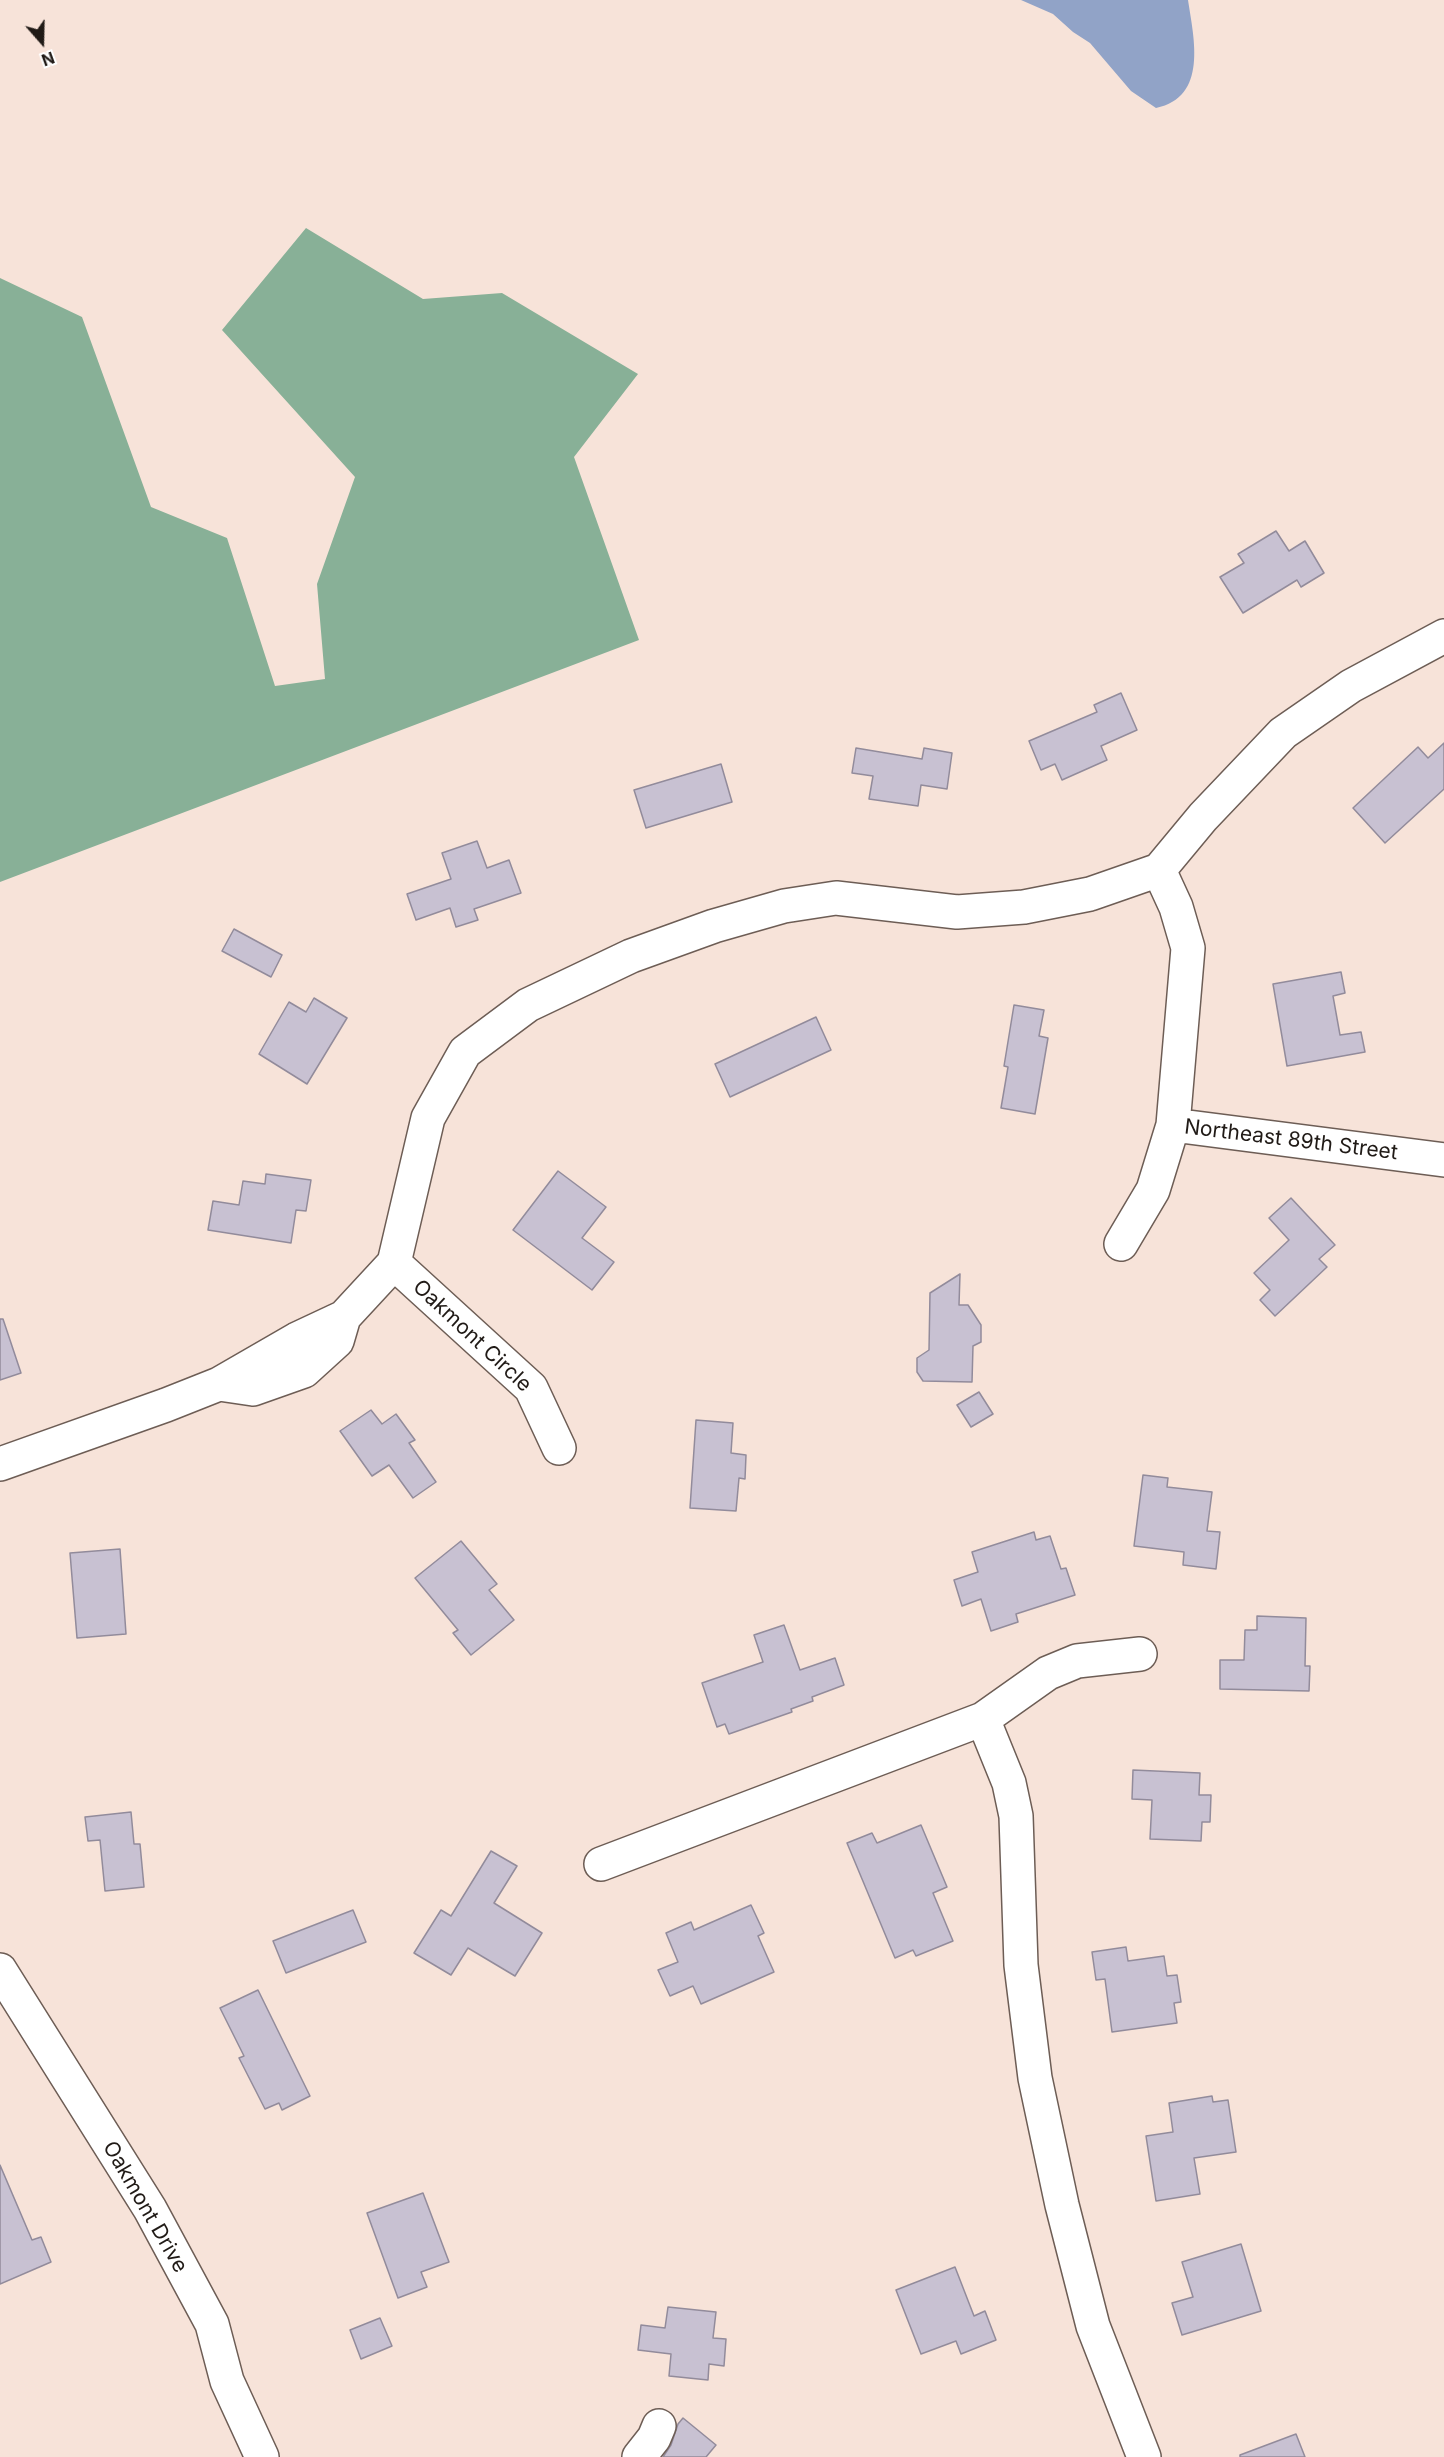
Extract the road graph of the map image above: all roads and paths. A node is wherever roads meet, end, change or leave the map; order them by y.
1 (1444, 636) edge
2 (1159, 870) junction
3 (1173, 1125) junction
4 (1444, 1160) edge
5 (1121, 1244) dead end
6 (394, 1263) junction
7 (559, 1448) dead end
8 (0, 1464) edge
9 (1140, 1654) dead end
10 (983, 1719) junction
11 (601, 1864) dead end
12 (0, 1970) edge
13 (658, 2426) dead end
14 (262, 2457) edge
15 (639, 2457) edge
16 (1144, 2457) edge

1 - 2 street
2 - 3 street
2 - 6 street
3 - 4 street, Northeast 89th Street
3 - 5 street
6 - 7 street, Oakmont Circle
6 - 8 street
9 - 10 street
10 - 11 street
10 - 16 street
12 - 14 street, Oakmont Drive
13 - 15 street

